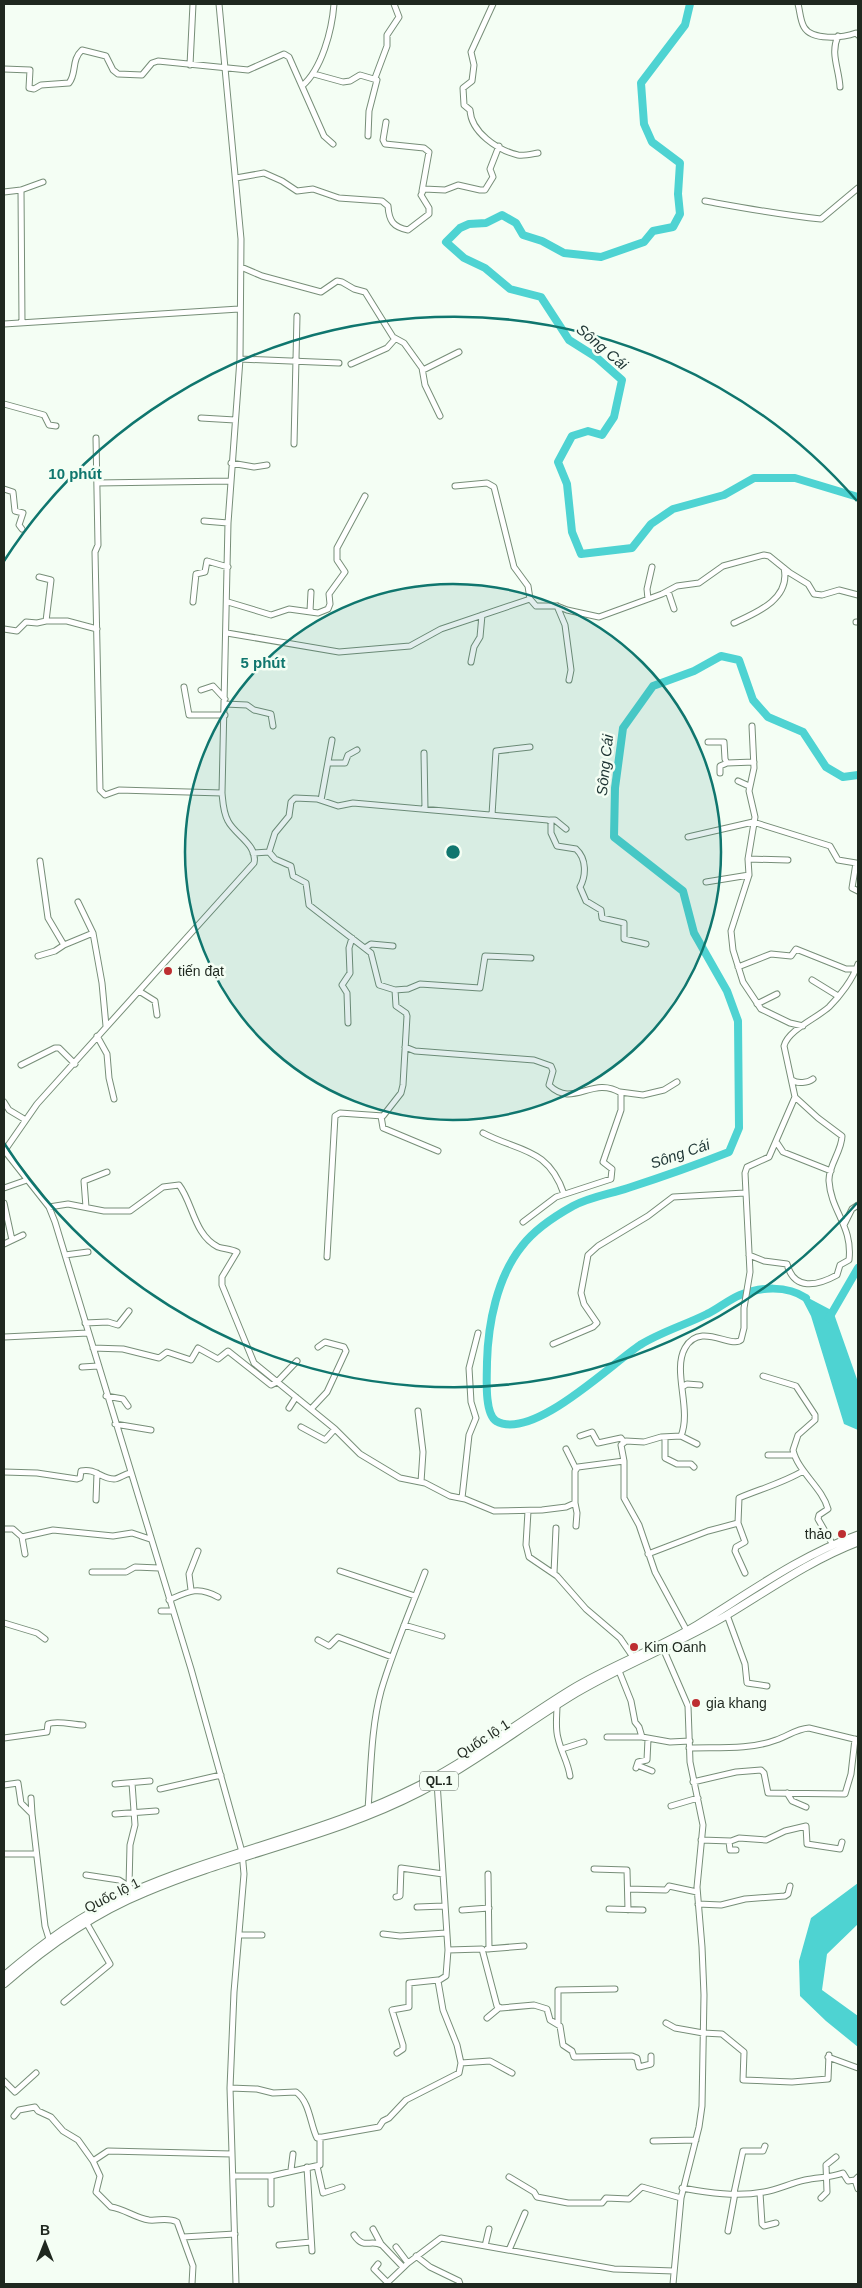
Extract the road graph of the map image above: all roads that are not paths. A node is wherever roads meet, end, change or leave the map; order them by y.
1 (193, 4) edge
2 (219, 4) edge
3 (334, 4) edge
4 (394, 4) edge
5 (493, 4) edge
6 (798, 4) edge
7 (858, 35) edge
8 (838, 36) junction
9 (190, 65) junction
10 (4, 69) edge
11 (225, 69) junction
12 (314, 74) junction
13 (375, 78) junction
14 (302, 86) junction
15 (840, 87) dead end
16 (386, 122) dead end
17 (368, 136) dead end
18 (333, 144) dead end
19 (499, 146) junction
20 (538, 153) dead end
21 (236, 178) junction
22 (44, 182) dead end
23 (858, 188) edge
24 (20, 190) junction
25 (422, 191) junction
26 (4, 192) edge
27 (705, 201) dead end
28 (241, 267) junction
29 (239, 309) junction
30 (297, 316) dead end
31 (22, 323) junction
32 (4, 324) edge
33 (396, 339) junction
34 (459, 352) dead end
35 (240, 359) junction
36 (296, 361) junction
37 (339, 362) dead end
38 (350, 364) dead end
39 (423, 370) junction
40 (4, 404) edge
41 (440, 416) dead end
42 (201, 418) dead end
43 (235, 420) junction
44 (56, 426) dead end
45 (96, 438) dead end
46 (294, 444) dead end
47 (232, 463) junction
48 (267, 465) dead end
49 (230, 481) junction
50 (97, 483) junction
51 (455, 486) dead end
52 (4, 489) edge
53 (365, 496) dead end
54 (204, 521) dead end
55 (228, 523) junction
56 (22, 529) dead end
57 (228, 567) junction
58 (652, 567) dead end
59 (784, 568) junction
60 (39, 577) dead end
61 (668, 591) junction
62 (311, 592) dead end
63 (858, 595) edge
64 (530, 599) junction
65 (648, 599) junction
66 (193, 602) dead end
67 (228, 602) junction
68 (557, 606) junction
69 (674, 609) dead end
70 (310, 611) junction
71 (482, 615) junction
72 (46, 621) junction
73 (734, 623) dead end
74 (4, 629) edge
75 (96, 629) junction
76 (227, 633) junction
77 (471, 662) dead end
78 (569, 680) dead end
79 (184, 686) dead end
80 (201, 690) dead end
81 (225, 702) junction
82 (225, 715) junction
83 (273, 726) dead end
84 (752, 726) dead end
85 (332, 740) dead end
86 (708, 742) dead end
87 (530, 747) dead end
88 (356, 750) dead end
89 (424, 753) dead end
90 (754, 762) junction
91 (328, 763) junction
92 (727, 763) junction
93 (720, 773) dead end
94 (738, 781) dead end
95 (750, 786) junction
96 (222, 793) junction
97 (321, 800) junction
98 (425, 809) junction
99 (492, 815) junction
100 (550, 820) junction
101 (753, 822) junction
102 (566, 828) dead end
103 (688, 837) dead end
104 (269, 852) junction
105 (253, 853) junction
106 (748, 859) junction
107 (788, 860) dead end
108 (40, 861) dead end
109 (749, 875) junction
110 (706, 882) dead end
111 (858, 891) edge
112 (78, 902) dead end
113 (93, 933) junction
114 (352, 938) junction
115 (646, 944) dead end
116 (64, 945) junction
117 (393, 946) dead end
118 (365, 948) junction
119 (38, 956) dead end
120 (531, 958) dead end
121 (738, 967) junction
122 (857, 967) edge
123 (812, 980) dead end
124 (395, 990) junction
125 (139, 991) junction
126 (777, 994) dead end
127 (838, 996) junction
128 (757, 1004) junction
129 (157, 1015) dead end
130 (348, 1023) dead end
131 (106, 1026) junction
132 (803, 1026) junction
133 (97, 1036) junction
134 (405, 1047) junction
135 (74, 1064) junction
136 (20, 1065) dead end
137 (813, 1079) dead end
138 (791, 1080) junction
139 (676, 1082) dead end
140 (620, 1092) junction
141 (795, 1097) junction
142 (114, 1099) dead end
143 (4, 1102) edge
144 (6, 1111) edge
145 (382, 1116) junction
146 (24, 1119) junction
147 (483, 1133) dead end
148 (776, 1143) junction
149 (4, 1150) edge
150 (438, 1151) dead end
151 (831, 1171) junction
152 (107, 1172) dead end
153 (27, 1180) junction
154 (4, 1188) edge
155 (745, 1193) junction
156 (564, 1194) junction
157 (4, 1203) edge
158 (858, 1205) edge
159 (48, 1207) junction
160 (86, 1207) junction
161 (523, 1222) dead end
162 (844, 1224) junction
163 (23, 1235) dead end
164 (12, 1240) junction
165 (4, 1244) edge
166 (88, 1252) dead end
167 (749, 1255) junction
168 (65, 1256) junction
169 (327, 1258) dead end
170 (129, 1311) dead end
171 (85, 1323) junction
172 (88, 1333) junction
173 (478, 1333) dead end
174 (4, 1337) edge
175 (554, 1344) dead end
176 (318, 1347) dead end
177 (93, 1348) junction
178 (297, 1361) dead end
179 (98, 1366) junction
180 (82, 1367) dead end
181 (763, 1376) dead end
182 (275, 1383) junction
183 (700, 1385) dead end
184 (682, 1388) junction
185 (106, 1396) junction
186 (295, 1399) junction
187 (128, 1406) dead end
188 (289, 1408) dead end
189 (312, 1409) junction
190 (418, 1411) dead end
191 (115, 1424) junction
192 (301, 1427) dead end
193 (335, 1429) junction
194 (151, 1430) dead end
195 (580, 1436) dead end
196 (681, 1436) junction
197 (665, 1437) junction
198 (624, 1442) junction
199 (697, 1444) dead end
200 (566, 1449) dead end
201 (768, 1455) dead end
202 (794, 1455) junction
203 (624, 1461) junction
204 (694, 1467) dead end
205 (576, 1469) junction
206 (804, 1471) junction
207 (4, 1472) edge
208 (97, 1473) junction
209 (130, 1473) junction
210 (421, 1482) junction
211 (462, 1498) junction
212 (96, 1500) dead end
213 (575, 1503) junction
214 (528, 1511) junction
215 (738, 1523) junction
216 (576, 1526) dead end
217 (556, 1528) dead end
218 (4, 1529) edge
219 (858, 1535) edge
220 (22, 1537) junction
221 (150, 1540) junction
222 (858, 1542) edge
223 (832, 1545) junction
224 (198, 1551) dead end
225 (25, 1554) dead end
226 (648, 1554) junction
227 (159, 1568) junction
228 (340, 1571) dead end
229 (92, 1572) dead end
230 (425, 1572) dead end
231 (554, 1573) junction
232 (745, 1573) dead end
233 (191, 1590) junction
234 (415, 1596) junction
235 (218, 1597) dead end
236 (169, 1600) junction
237 (161, 1611) dead end
238 (173, 1611) junction
239 (727, 1615) junction
240 (4, 1623) edge
241 (404, 1625) junction
242 (687, 1631) junction
243 (442, 1636) dead end
244 (45, 1639) dead end
245 (318, 1640) dead end
246 (662, 1646) junction
247 (392, 1657) junction
248 (633, 1657) junction
249 (619, 1671) junction
250 (767, 1686) dead end
251 (557, 1705) junction
252 (83, 1725) dead end
253 (607, 1737) dead end
254 (4, 1738) edge
255 (645, 1738) junction
256 (856, 1740) edge
257 (690, 1741) junction
258 (584, 1742) dead end
259 (689, 1748) junction
260 (562, 1749) junction
261 (652, 1771) dead end
262 (221, 1775) junction
263 (570, 1776) dead end
264 (150, 1782) dead end
265 (437, 1782) junction
266 (693, 1782) junction
267 (132, 1783) junction
268 (115, 1784) dead end
269 (4, 1785) edge
270 (160, 1789) dead end
271 (787, 1793) junction
272 (31, 1798) dead end
273 (698, 1798) junction
274 (671, 1806) dead end
275 (806, 1807) dead end
276 (368, 1809) junction
277 (156, 1811) dead end
278 (134, 1813) junction
279 (32, 1814) junction
280 (115, 1814) dead end
281 (701, 1840) junction
282 (729, 1841) junction
283 (842, 1842) dead end
284 (736, 1850) dead end
285 (4, 1854) edge
286 (36, 1854) junction
287 (242, 1855) junction
288 (594, 1870) dead end
289 (443, 1874) junction
290 (488, 1874) dead end
291 (86, 1875) dead end
292 (790, 1886) dead end
293 (132, 1889) junction
294 (628, 1889) junction
295 (697, 1892) junction
296 (396, 1897) dead end
297 (698, 1904) junction
298 (444, 1906) junction
299 (417, 1907) dead end
300 (490, 1908) junction
301 (609, 1909) dead end
302 (462, 1910) dead end
303 (628, 1910) junction
304 (643, 1910) dead end
305 (86, 1922) junction
306 (446, 1933) junction
307 (383, 1934) dead end
308 (239, 1935) junction
309 (262, 1935) dead end
310 (49, 1939) junction
311 (524, 1946) dead end
312 (489, 1949) junction
313 (448, 1950) junction
314 (482, 1950) junction
315 (4, 1976) edge
316 (438, 1980) junction
317 (4, 1984) edge
318 (615, 1989) dead end
319 (64, 2002) dead end
320 (499, 2008) junction
321 (487, 2018) dead end
322 (666, 2023) dead end
323 (558, 2024) junction
324 (703, 2033) junction
325 (397, 2053) dead end
326 (651, 2056) dead end
327 (461, 2063) junction
328 (858, 2068) edge
329 (36, 2073) dead end
330 (512, 2073) dead end
331 (4, 2080) edge
332 (230, 2088) junction
333 (14, 2116) dead end
334 (320, 2137) junction
335 (696, 2140) junction
336 (653, 2141) dead end
337 (765, 2146) dead end
338 (232, 2154) junction
339 (293, 2154) dead end
340 (836, 2157) dead end
341 (93, 2161) junction
342 (317, 2166) junction
343 (307, 2167) junction
344 (291, 2170) junction
345 (233, 2176) junction
346 (270, 2176) junction
347 (509, 2177) dead end
348 (827, 2178) junction
349 (857, 2179) edge
350 (342, 2187) dead end
351 (682, 2188) junction
352 (858, 2189) edge
353 (734, 2193) junction
354 (760, 2193) junction
355 (681, 2198) junction
356 (821, 2198) dead end
357 (271, 2204) dead end
358 (525, 2213) dead end
359 (776, 2223) dead end
360 (373, 2229) dead end
361 (489, 2229) dead end
362 (728, 2231) dead end
363 (235, 2234) junction
364 (354, 2235) dead end
365 (183, 2237) junction
366 (311, 2242) junction
367 (279, 2245) dead end
368 (382, 2245) junction
369 (485, 2246) junction
370 (396, 2247) dead end
371 (509, 2250) junction
372 (312, 2251) dead end
373 (416, 2256) junction
374 (408, 2263) junction
375 (378, 2264) dead end
376 (403, 2267) junction
377 (674, 2272) junction
378 (387, 2283) edge
379 (192, 2284) edge
380 (236, 2284) edge
381 (460, 2284) edge
382 (673, 2284) edge

1 - 9 street
2 - 11 street
3 - 12 street
4 - 13 street
5 - 19 street
6 - 8 street
7 - 8 street
8 - 15 street
9 - 10 street
9 - 11 street
11 - 14 street
11 - 21 street
12 - 13 street
12 - 14 street
13 - 17 street
14 - 18 street
16 - 25 street
19 - 20 street
19 - 25 street
21 - 25 street
21 - 28 street
22 - 24 street
23 - 27 street
24 - 26 street
24 - 31 street
28 - 29 street
28 - 33 street
29 - 31 street
29 - 35 street
30 - 36 street
31 - 32 street
33 - 38 street
33 - 39 street
34 - 39 street
35 - 36 street
35 - 43 street
36 - 37 street
36 - 46 street
39 - 41 street
40 - 44 street
42 - 43 street
43 - 47 street
45 - 50 street
47 - 48 street
47 - 49 street
49 - 50 street
49 - 55 street
50 - 75 street
51 - 64 street
52 - 56 street
53 - 70 street
54 - 55 street
55 - 57 street
57 - 66 street
57 - 67 street
58 - 65 street
59 - 61 street
59 - 63 street
59 - 73 street
60 - 72 street
61 - 65 street
61 - 69 street
62 - 70 street
64 - 68 street
64 - 71 street
65 - 68 street
67 - 70 street
67 - 76 street
68 - 78 street
71 - 76 street
71 - 77 street
72 - 74 street
72 - 75 street
75 - 96 street
76 - 81 street
79 - 82 street
80 - 81 street
81 - 82 street
81 - 83 street
82 - 96 street
84 - 90 street
85 - 91 street
86 - 92 street
87 - 99 street
88 - 91 street
89 - 98 street
90 - 92 street
90 - 95 street
91 - 97 street
92 - 93 street
94 - 95 street
95 - 101 street
96 - 105 street
97 - 98 street
97 - 104 street
98 - 99 street
99 - 100 street
100 - 102 street
100 - 115 street
101 - 103 street
101 - 106 street
101 - 111 street
104 - 105 street
104 - 114 street
105 - 125 street
106 - 107 street
106 - 109 street
108 - 116 street
109 - 110 street
109 - 121 street
112 - 113 street
113 - 116 street
113 - 131 street
114 - 118 street
114 - 130 street
116 - 119 street
117 - 118 street
118 - 124 street
120 - 124 street
121 - 122 street
121 - 128 street
122 - 127 street
123 - 127 street
124 - 134 street
125 - 129 street
125 - 131 street
126 - 128 street
127 - 132 street
128 - 132 street
131 - 133 street
132 - 138 street
133 - 135 street
133 - 142 street
134 - 140 street
134 - 145 street
135 - 136 street
135 - 146 street
137 - 138 street
138 - 141 street
139 - 140 street
140 - 156 street
141 - 148 street
141 - 151 street
143 - 144 street
144 - 146 street
145 - 150 street
145 - 169 street
146 - 149 street
147 - 156 street
148 - 151 street
148 - 155 street
149 - 153 street
151 - 162 street
152 - 160 street
153 - 154 street
153 - 159 street
155 - 167 street
155 - 175 street
156 - 161 street
157 - 164 street
158 - 162 street
159 - 160 street
159 - 168 street
160 - 182 street
162 - 167 street
163 - 164 street
164 - 165 street
166 - 168 street
167 - 184 street
168 - 171 street
170 - 171 street
171 - 172 street
172 - 174 street
172 - 177 street
173 - 211 street
176 - 189 street
177 - 179 street
177 - 182 street
178 - 182 street
179 - 180 street
179 - 185 street
181 - 202 street
182 - 186 street
183 - 184 street
184 - 196 street
185 - 187 street
185 - 191 street
186 - 188 street
186 - 189 street
189 - 193 street
190 - 210 street
191 - 194 street
191 - 209 street
192 - 193 street
193 - 210 street
195 - 198 street
196 - 197 street
196 - 199 street
197 - 198 street
197 - 204 street
198 - 203 street
200 - 205 street
201 - 202 street
202 - 206 street
203 - 205 street
203 - 226 street
205 - 213 street
206 - 215 street
206 - 223 street
207 - 208 street
208 - 209 street
208 - 212 street
209 - 221 street
210 - 211 street
211 - 214 street
213 - 214 street
213 - 216 street
214 - 231 street
215 - 226 street
215 - 232 street
217 - 231 street
218 - 220 street
219 - 223 highway, Quốc lộ 1 / QL.1
220 - 221 street
220 - 225 street
221 - 227 street
222 - 239 highway, Quốc lộ 1 / QL.1
223 - 242 highway, Quốc lộ 1 / QL.1
224 - 233 street
226 - 242 street
227 - 229 street
227 - 236 street
228 - 234 street
230 - 234 street
231 - 248 street
233 - 235 street
233 - 236 street
234 - 241 street
236 - 238 street
237 - 238 street
238 - 262 street
239 - 246 highway, Quốc lộ 1 / QL.1
239 - 250 street
240 - 244 street
241 - 243 street
241 - 247 street
242 - 246 highway, Quốc lộ 1 / QL.1
245 - 247 street
246 - 248 highway, Quốc lộ 1 / QL.1
246 - 249 highway, Quốc lộ 1 / QL.1
246 - 257 street
247 - 276 street
248 - 276 highway, Quốc lộ 1 / QL.1
249 - 251 highway, Quốc lộ 1 / QL.1
249 - 255 street
251 - 260 street
251 - 265 highway, Quốc lộ 1 / QL.1
252 - 254 street
253 - 255 street
255 - 257 street
255 - 261 street
256 - 259 street
256 - 271 street
257 - 259 street
258 - 260 street
259 - 266 street
260 - 263 street
262 - 270 street
262 - 287 street
264 - 267 street
265 - 287 highway, Quốc lộ 1 / QL.1
265 - 289 street
266 - 271 street
266 - 273 street
267 - 268 street
267 - 278 street
269 - 279 street
271 - 275 street
272 - 279 street
273 - 274 street
273 - 281 street
276 - 287 highway, Quốc lộ 1 / QL.1
277 - 278 street
278 - 280 street
278 - 293 street
279 - 286 street
281 - 282 street
281 - 295 street
282 - 283 street
282 - 284 street
285 - 286 street
286 - 310 street
287 - 293 highway, Quốc lộ 1 / QL.1
287 - 305 highway, Quốc lộ 1 / QL.1
287 - 308 street
288 - 294 street
289 - 296 street
289 - 298 street
290 - 300 street
291 - 293 street
292 - 297 street
293 - 310 highway, Quốc lộ 1 / QL.1
294 - 295 street
294 - 303 street
295 - 297 street
297 - 324 street
298 - 299 street
298 - 306 street
300 - 302 street
300 - 312 street
301 - 303 street
303 - 304 street
305 - 317 highway, Quốc lộ 1 / QL.1
305 - 319 street
306 - 307 street
306 - 313 street
308 - 309 street
308 - 332 street
310 - 315 highway, Quốc lộ 1 / QL.1
311 - 312 street
312 - 314 street
313 - 314 street
313 - 316 street
314 - 320 street
316 - 325 street
316 - 327 street
318 - 323 street
320 - 321 street
320 - 323 street
322 - 324 street
323 - 326 street
324 - 328 street
324 - 335 street
327 - 330 street
327 - 334 street
329 - 331 street
332 - 334 street
332 - 338 street
333 - 341 street
334 - 342 street
335 - 336 street
335 - 351 street
337 - 353 street
338 - 341 street
338 - 345 street
339 - 344 street
340 - 348 street
341 - 365 street
342 - 343 street
342 - 350 street
343 - 344 street
343 - 366 street
344 - 346 street
345 - 346 street
345 - 363 street
346 - 357 street
347 - 355 street
348 - 349 street
348 - 354 street
348 - 356 street
349 - 352 street
351 - 353 street
351 - 355 street
353 - 354 street
353 - 362 street
354 - 359 street
355 - 377 street
358 - 371 street
360 - 368 street
361 - 369 street
363 - 365 street
363 - 380 street
364 - 368 street
365 - 379 street
366 - 367 street
366 - 372 street
368 - 376 street
369 - 371 street
369 - 373 street
370 - 374 street
371 - 377 street
373 - 374 street
373 - 381 street
374 - 376 street
375 - 378 street
376 - 378 street
377 - 382 street

